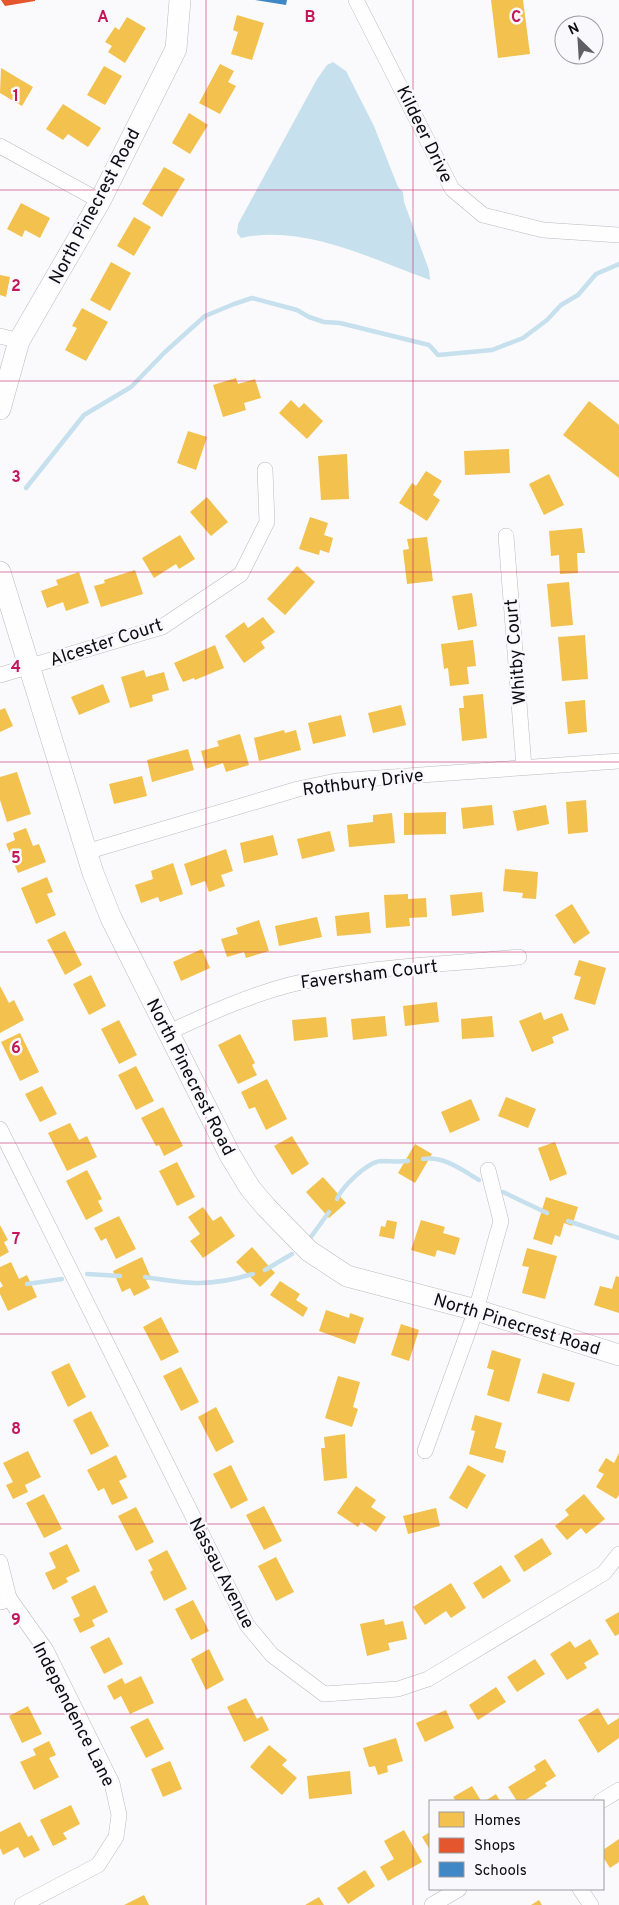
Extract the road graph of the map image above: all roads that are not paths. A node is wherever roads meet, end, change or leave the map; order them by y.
1 (180, 0) edge
2 (356, 0) edge
3 (0, 146) edge
4 (100, 201) junction
5 (616, 235) edge
6 (10, 338) edge
7 (0, 409) edge
8 (265, 470) dead end
9 (506, 536) dead end
10 (0, 572) edge
11 (28, 667) junction
12 (0, 675) edge
13 (619, 760) edge
14 (524, 767) junction
15 (86, 852) junction
16 (519, 957) dead end
17 (169, 1032) junction
18 (0, 1128) edge
19 (488, 1170) dead end
20 (476, 1310) junction
21 (619, 1355) edge
22 (425, 1451) dead end
23 (619, 1554) edge
24 (0, 1562) edge
25 (4, 1601) edge
26 (619, 1790) edge
27 (604, 1800) edge
28 (457, 1890) edge
29 (581, 1890) edge
30 (22, 1905) edge
31 (432, 1905) edge
32 (591, 1905) edge

1 - 4 street, North Pinecrest Road
2 - 5 street, Kildeer Drive
3 - 4 street
4 - 6 street, North Pinecrest Road
6 - 7 street, North Pinecrest Road
8 - 11 street, Alcester Court
9 - 14 street, Whitby Court
10 - 11 street, North Pinecrest Road
11 - 12 street
11 - 15 street, North Pinecrest Road
13 - 14 street, Rothbury Drive
14 - 15 street, Rothbury Drive
15 - 17 street, North Pinecrest Road
16 - 17 street, Faversham Court
17 - 20 street, North Pinecrest Road
18 - 23 street, Nassau Avenue
19 - 20 street
20 - 21 street, North Pinecrest Road
20 - 22 street
24 - 25 street
25 - 30 street, Independence Lane
26 - 27 street
28 - 31 street
29 - 32 street

